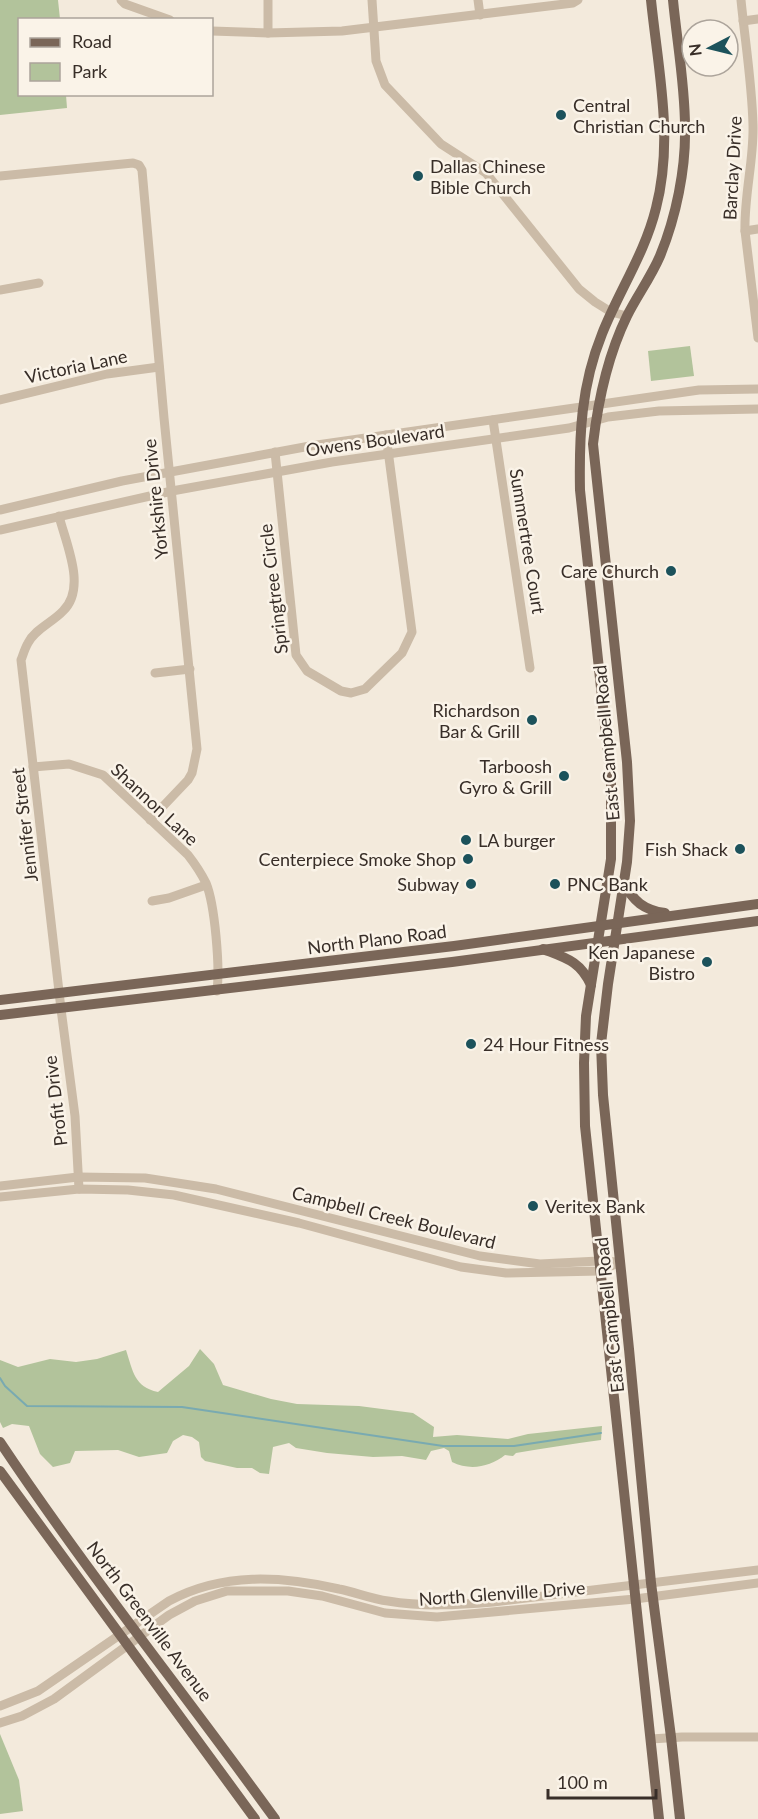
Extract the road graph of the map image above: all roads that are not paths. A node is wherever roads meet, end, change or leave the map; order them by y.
1 (120, 0) edge
2 (268, 0) edge
3 (372, 0) edge
4 (478, 0) edge
5 (651, 0) edge
6 (673, 0) edge
7 (741, 0) edge
8 (575, 1) edge
9 (480, 15) junction
10 (164, 18) edge
11 (758, 19) edge
12 (743, 21) junction
13 (373, 27) junction
14 (213, 31) edge
15 (268, 33) junction
16 (664, 109) junction
17 (685, 109) junction
18 (756, 124) edge
19 (0, 176) edge
20 (758, 229) edge
21 (746, 231) junction
22 (39, 283) dead end
23 (0, 290) edge
24 (611, 312) junction
25 (627, 316) junction
26 (758, 336) edge
27 (159, 367) junction
28 (758, 389) edge
29 (0, 400) edge
30 (599, 405) junction
31 (582, 408) junction
32 (758, 409) edge
33 (493, 420) junction
34 (596, 421) junction
35 (580, 426) junction
36 (386, 435) junction
37 (496, 439) junction
38 (274, 452) junction
39 (389, 454) junction
40 (170, 471) junction
41 (277, 471) junction
42 (172, 491) junction
43 (0, 510) edge
44 (59, 516) junction
45 (0, 530) edge
46 (613, 630) junction
47 (595, 632) junction
48 (530, 668) dead end
49 (190, 669) junction
50 (155, 673) dead end
51 (625, 740) junction
52 (607, 742) junction
53 (33, 767) junction
54 (150, 820) junction
55 (624, 882) junction
56 (206, 885) junction
57 (152, 901) dead end
58 (758, 904) edge
59 (680, 915) junction
60 (758, 921) edge
61 (618, 923) junction
62 (599, 926) junction
63 (616, 939) junction
64 (597, 942) junction
65 (454, 946) junction
66 (543, 949) junction
67 (452, 962) junction
68 (219, 975) junction
69 (591, 985) junction
70 (217, 991) junction
71 (60, 993) junction
72 (0, 1000) edge
73 (61, 1009) junction
74 (0, 1015) edge
75 (78, 1177) junction
76 (176, 1183) junction
77 (0, 1186) edge
78 (79, 1189) junction
79 (174, 1195) junction
80 (0, 1197) edge
81 (340, 1222) junction
82 (338, 1233) junction
83 (472, 1255) junction
84 (620, 1262) junction
85 (600, 1266) junction
86 (469, 1268) junction
87 (0, 1442) edge
88 (0, 1471) edge
89 (758, 1570) edge
90 (651, 1583) junction
91 (758, 1583) edge
92 (634, 1585) junction
93 (653, 1597) junction
94 (635, 1599) junction
95 (132, 1627) junction
96 (120, 1635) junction
97 (140, 1637) junction
98 (129, 1646) junction
99 (0, 1706) edge
100 (0, 1723) edge
101 (213, 1733) junction
102 (671, 1737) junction
103 (758, 1737) edge
104 (651, 1739) junction
105 (199, 1742) junction
106 (255, 1819) edge
107 (274, 1819) edge
108 (659, 1819) edge
109 (680, 1819) edge

1 - 10 street
2 - 15 street
3 - 13 street
4 - 9 street
5 - 16 main road, East Campbell Road
6 - 17 main road, East Campbell Road
7 - 12 street, Barclay Drive
8 - 9 street
9 - 13 street
11 - 12 street
12 - 18 street, Barclay Drive
13 - 15 street
13 - 24 street
14 - 15 street
16 - 17 main road
16 - 24 main road, East Campbell Road
17 - 25 main road, East Campbell Road
18 - 21 street, Barclay Drive
19 - 27 street, Yorkshire Drive
20 - 21 street
21 - 26 street, Barclay Drive
22 - 23 street
24 - 25 street
24 - 31 main road, East Campbell Road
25 - 30 main road, East Campbell Road
27 - 29 street, Victoria Lane
27 - 40 street, Yorkshire Drive
28 - 30 street, Owens Boulevard
30 - 31 street, Owens Boulevard
30 - 34 main road, East Campbell Road
31 - 33 street, Owens Boulevard
31 - 35 main road, East Campbell Road
32 - 34 street, Owens Boulevard
33 - 36 street, Owens Boulevard
33 - 37 street, Summertree Court
34 - 35 street, Owens Boulevard
34 - 46 main road, East Campbell Road
35 - 37 street, Owens Boulevard
35 - 47 main road, East Campbell Road
36 - 38 street, Owens Boulevard
36 - 39 street, Springtree Circle
37 - 39 street, Owens Boulevard
37 - 48 street, Summertree Court
38 - 40 street, Owens Boulevard
38 - 41 street, Springtree Circle
39 - 41 street, Owens Boulevard
39 - 41 street, Springtree Circle
40 - 42 street, Yorkshire Drive
40 - 43 street, Owens Boulevard
41 - 42 street, Owens Boulevard
42 - 44 street, Owens Boulevard
42 - 49 street, Yorkshire Drive
44 - 45 street, Owens Boulevard
44 - 53 street, Jennifer Street
46 - 47 main road
46 - 51 main road, East Campbell Road
47 - 52 main road, East Campbell Road
49 - 50 street
49 - 54 street, Yorkshire Drive
51 - 52 main road
51 - 55 main road, East Campbell Road
52 - 62 main road, East Campbell Road
53 - 54 street, Shannon Lane
53 - 71 street, Jennifer Street
54 - 56 street, Shannon Lane
55 - 59 main road
55 - 61 main road, East Campbell Road
56 - 57 street
56 - 68 street, Shannon Lane
58 - 59 main road, North Plano Road
59 - 61 main road, North Plano Road
60 - 63 main road, North Plano Road
61 - 62 main road, North Plano Road
61 - 63 main road, East Campbell Road
62 - 64 main road, East Campbell Road
62 - 65 main road, North Plano Road
63 - 64 main road, North Plano Road
63 - 84 main road, East Campbell Road
64 - 66 main road, North Plano Road
64 - 69 main road, East Campbell Road
65 - 67 main road
65 - 68 main road, North Plano Road
66 - 67 main road, North Plano Road
66 - 69 main road
67 - 70 main road, North Plano Road
68 - 70 street, Shannon Lane
68 - 71 main road, North Plano Road
69 - 85 main road, East Campbell Road
70 - 73 main road, North Plano Road
71 - 72 main road, North Plano Road
71 - 73 street, Jennifer Street
73 - 74 main road, North Plano Road
73 - 75 street, Profit Drive
75 - 76 street, Campbell Creek Boulevard
75 - 77 street, Campbell Creek Boulevard
75 - 78 street, Profit Drive
76 - 79 street
76 - 81 street, Campbell Creek Boulevard
78 - 79 street, Campbell Creek Boulevard
78 - 80 street, Campbell Creek Boulevard
79 - 82 street, Campbell Creek Boulevard
81 - 82 street
81 - 83 street, Campbell Creek Boulevard
82 - 86 street, Campbell Creek Boulevard
83 - 85 street, Campbell Creek Boulevard
83 - 86 street
84 - 85 street, Campbell Creek Boulevard
84 - 90 main road, East Campbell Road
85 - 86 street, Campbell Creek Boulevard
85 - 92 main road, East Campbell Road
87 - 95 main road, North Greenville Avenue
88 - 96 main road, North Greenville Avenue
89 - 90 street, North Glenville Drive
90 - 92 street, North Glenville Drive
90 - 93 main road, East Campbell Road
91 - 93 street, North Glenville Drive
92 - 94 main road, East Campbell Road
92 - 95 street, North Glenville Drive
93 - 94 street, North Glenville Drive
93 - 102 main road, East Campbell Road
94 - 97 street, North Glenville Drive
94 - 104 main road, East Campbell Road
95 - 96 street, North Glenville Drive
95 - 97 main road, North Greenville Avenue
96 - 98 main road, North Greenville Avenue
96 - 99 street, North Glenville Drive
97 - 98 street, North Glenville Drive
97 - 101 main road, North Greenville Avenue
98 - 100 street, North Glenville Drive
98 - 105 main road, North Greenville Avenue
101 - 105 main road
101 - 107 main road, North Greenville Avenue
102 - 103 street
102 - 104 street
102 - 109 main road, East Campbell Road
104 - 108 main road, East Campbell Road
105 - 106 main road, North Greenville Avenue

